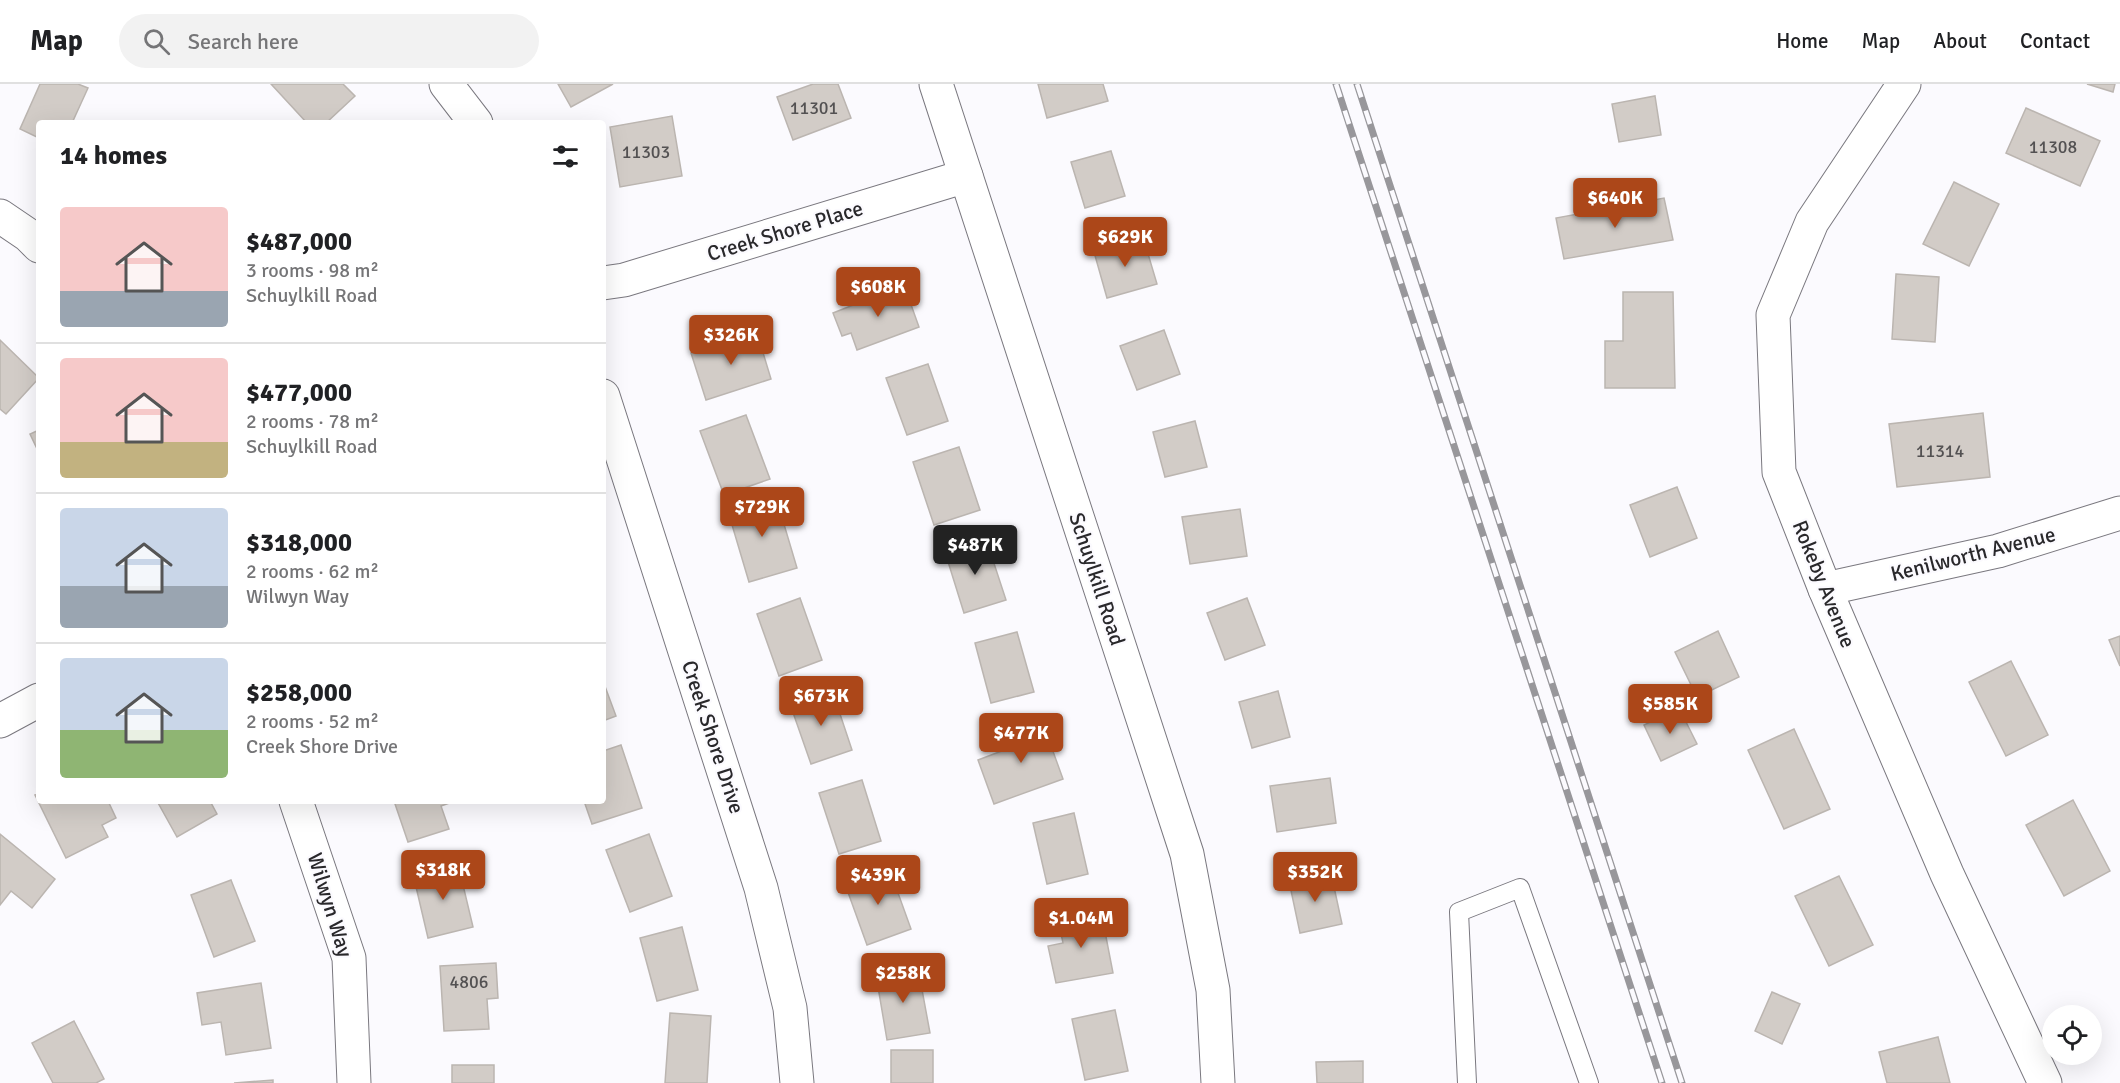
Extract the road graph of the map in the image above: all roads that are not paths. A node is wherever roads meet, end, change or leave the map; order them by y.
1 (446, 84) edge
2 (936, 84) edge
3 (1904, 84) edge
4 (474, 120) edge
5 (966, 176) junction
6 (0, 216) edge
7 (36, 243) edge
8 (606, 283) edge
9 (606, 405) edge
10 (2120, 513) edge
11 (1825, 589) junction
12 (36, 702) edge
13 (0, 721) edge
14 (297, 804) edge
15 (354, 1083) edge
16 (797, 1083) edge
17 (1218, 1083) edge
18 (1467, 1083) edge
19 (1589, 1083) edge
20 (2045, 1083) edge

1 - 4 street
2 - 5 street, Schuylkill Road
3 - 11 street, Rokeby Avenue
5 - 8 street, Creek Shore Place
5 - 17 street, Schuylkill Road
6 - 7 street
9 - 16 street, Creek Shore Drive
10 - 11 street, Kenilworth Avenue
11 - 20 street, Rokeby Avenue
12 - 13 street
14 - 15 street, Wilwyn Way
18 - 19 lane

